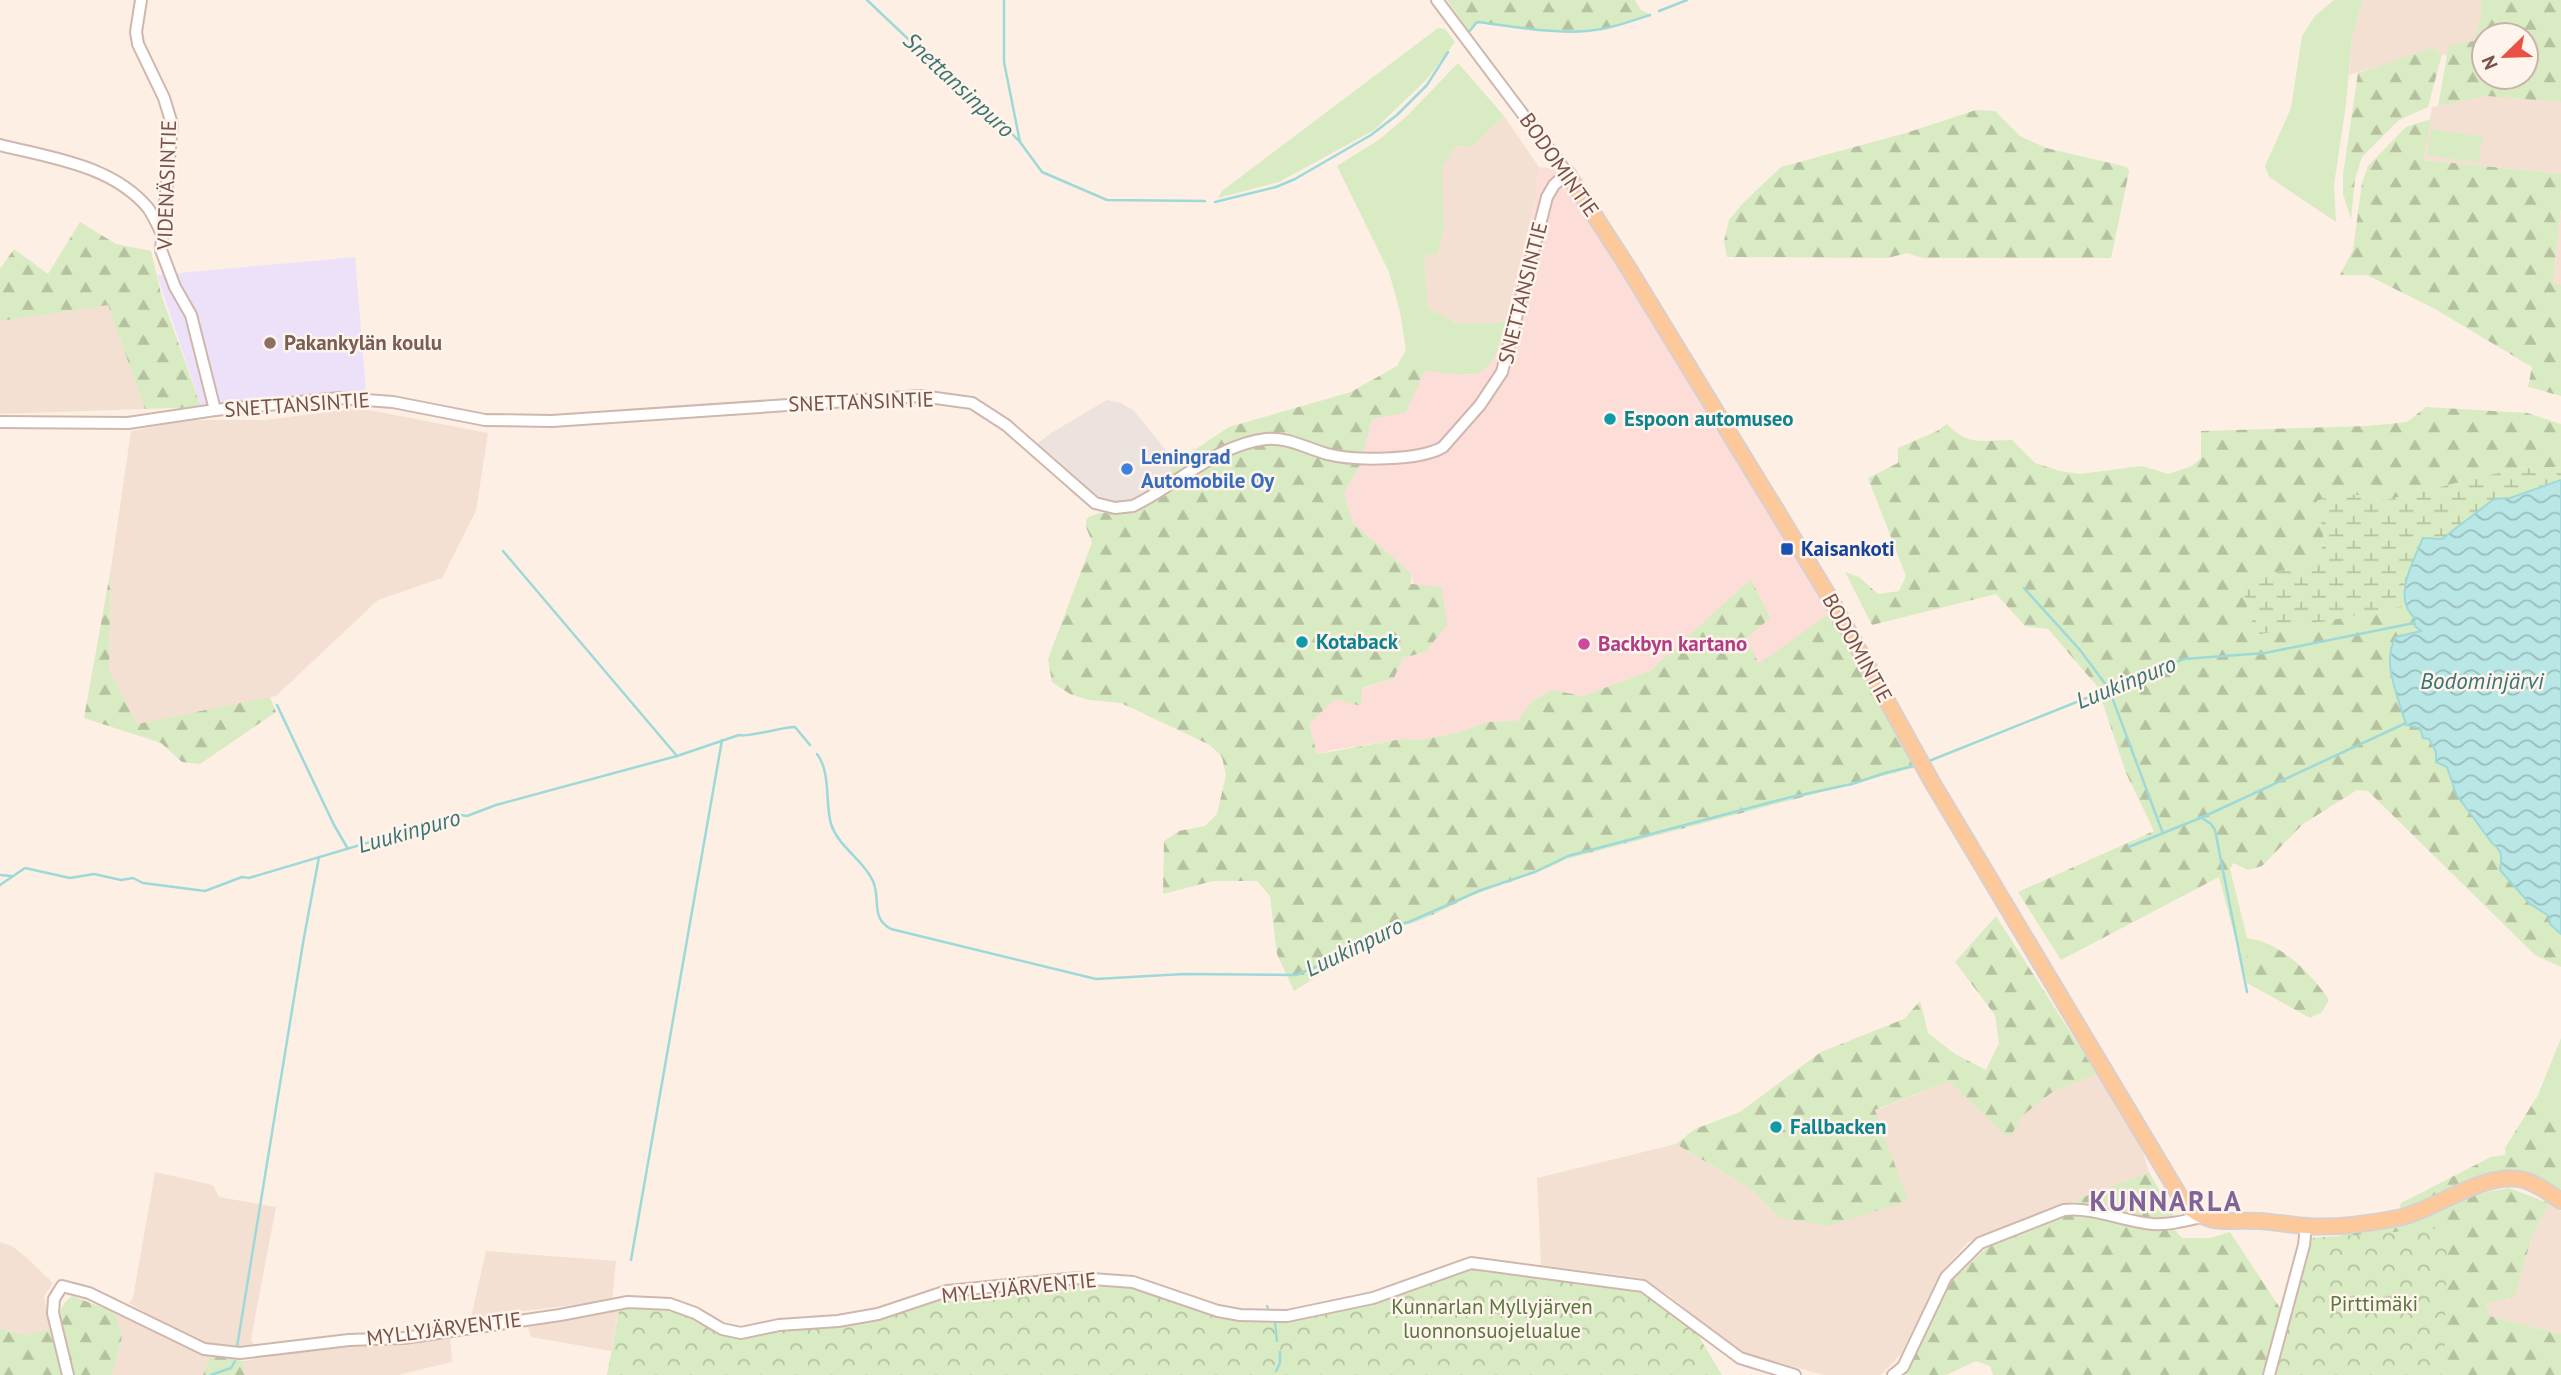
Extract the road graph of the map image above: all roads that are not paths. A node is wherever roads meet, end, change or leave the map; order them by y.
1 (141, 0) edge
2 (1437, 0) edge
3 (0, 145) edge
4 (1567, 173) junction
5 (162, 234) junction
6 (215, 410) junction
7 (0, 422) edge
8 (2561, 1201) edge
9 (2201, 1217) junction
10 (2306, 1226) junction
11 (68, 1375) edge
12 (1795, 1375) edge
13 (1893, 1375) edge
14 (2269, 1375) edge

1 - 5 street, VIDENÄSINTIE
2 - 4 street, BODOMINTIE
3 - 5 street
4 - 6 street, SNETTANSINTIE
4 - 9 main road, BODOMINTIE
5 - 6 street, VIDENÄSINTIE
6 - 7 street, SNETTANSINTIE
8 - 10 main road
9 - 10 main road
9 - 13 street
10 - 14 street
11 - 12 street, MYLLYJÄRVENTIE

